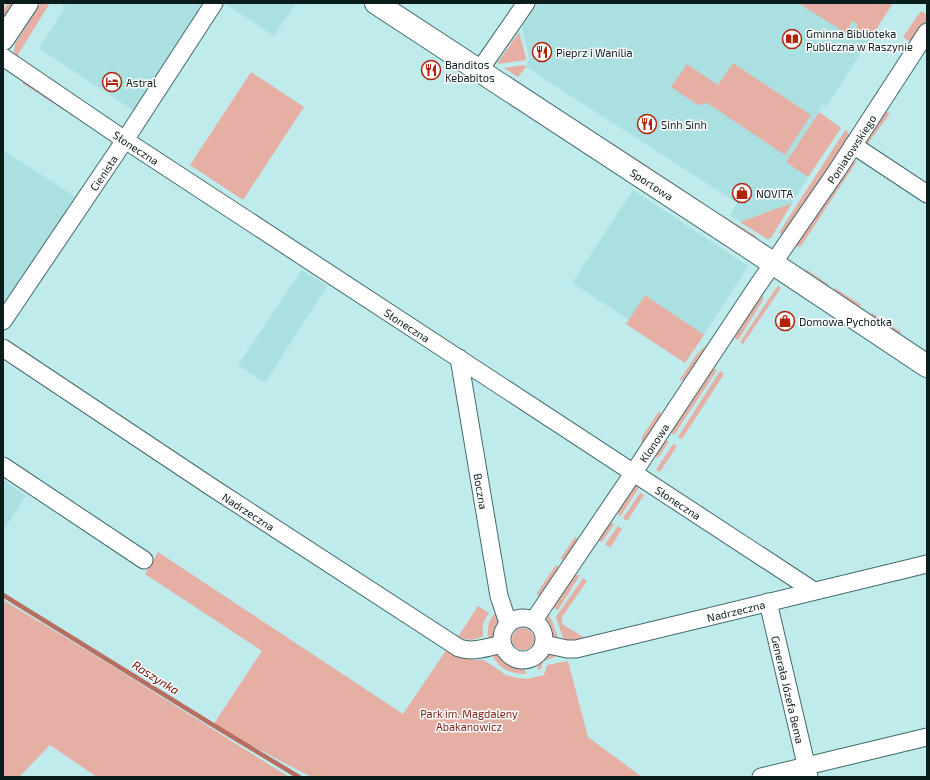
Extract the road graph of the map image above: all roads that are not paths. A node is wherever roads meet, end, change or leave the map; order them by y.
1 (27, 3) edge
2 (214, 3) edge
3 (376, 3) edge
4 (526, 3) edge
5 (927, 32) edge
6 (3, 39) edge
7 (3, 57) edge
8 (479, 71) junction
9 (125, 140) junction
10 (854, 145) junction
11 (927, 194) edge
12 (773, 264) junction
13 (3, 321) edge
14 (3, 348) edge
15 (459, 358) junction
16 (927, 366) edge
17 (3, 466) edge
18 (634, 472) junction
19 (144, 560) dead end
20 (927, 564) edge
21 (814, 591) junction
22 (768, 602) junction
23 (534, 620) junction
24 (508, 623) junction
25 (502, 644) junction
26 (544, 644) junction
27 (927, 737) edge
28 (808, 772) edge
29 (762, 777) edge

1 - 6 street
2 - 9 street, Cienista
3 - 8 street, Sportowa
4 - 8 street
5 - 10 street, Poniatowskiego
7 - 9 street, Słoneczna
8 - 12 street, Sportowa
9 - 13 street, Cienista
9 - 15 street, Słoneczna
10 - 11 street
10 - 12 street, Poniatowskiego
12 - 16 street, Sportowa
12 - 18 street, Klonowa
14 - 25 street, Nadrzeczna
15 - 18 street, Słoneczna
15 - 24 street, Boczna
17 - 19 street
18 - 21 street, Słoneczna
18 - 23 street, Klonowa
20 - 21 street, Nadrzeczna
21 - 22 street, Nadrzeczna
22 - 26 street, Nadrzeczna
22 - 28 street, Generała Józefa Bema
23 - 24 street
23 - 26 street
24 - 25 street
25 - 26 street
27 - 28 street
28 - 29 street

